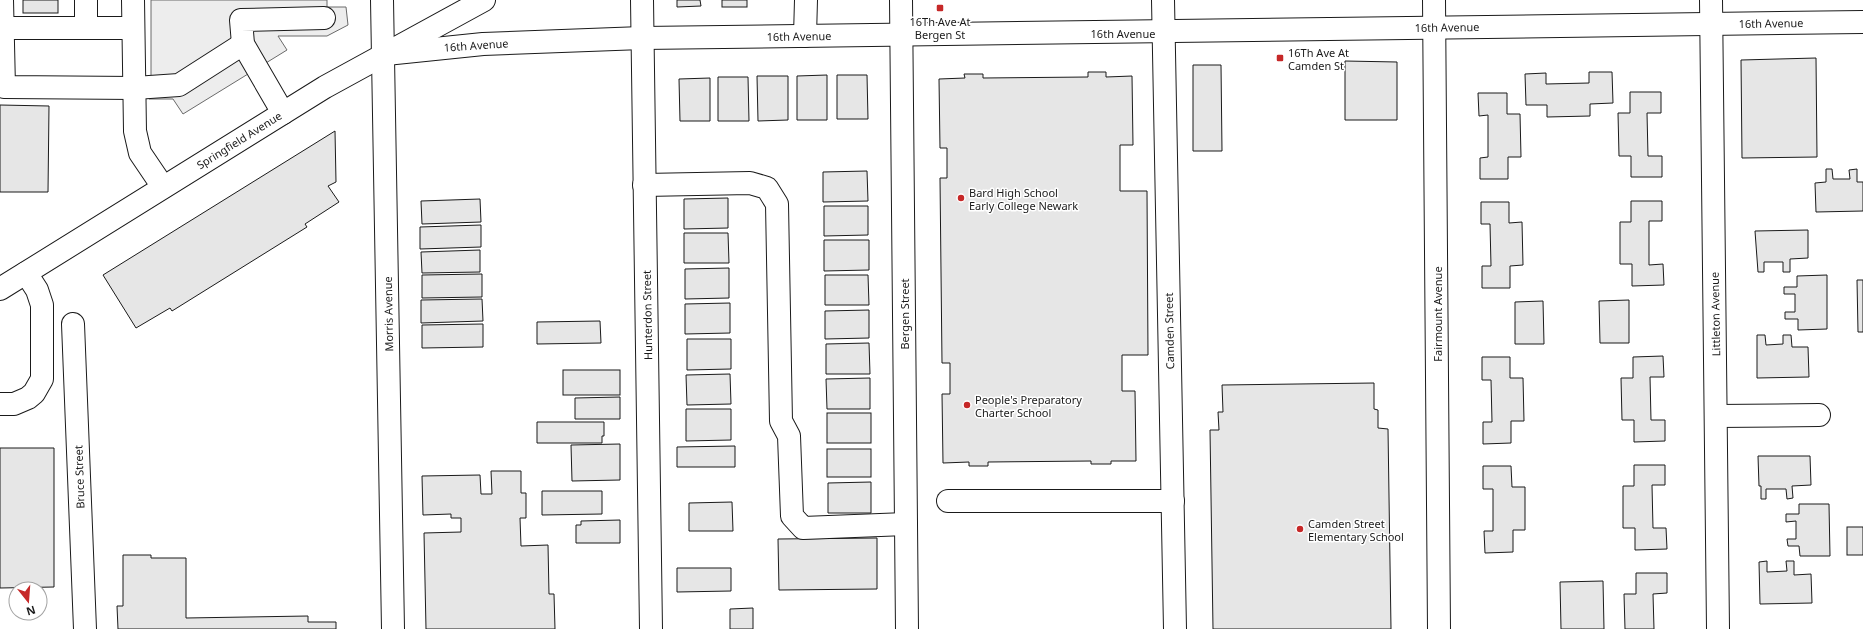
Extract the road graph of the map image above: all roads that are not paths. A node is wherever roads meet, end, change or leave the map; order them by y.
1 (86, 0) edge
2 (133, 0) edge
3 (382, 0) edge
4 (642, 0) edge
5 (806, 0) edge
6 (901, 0) edge
7 (1163, 0) edge
8 (1434, 0) edge
9 (1711, 0) edge
10 (481, 1) edge
11 (5, 11) edge
12 (324, 18) dead end
13 (1863, 22) edge
14 (1712, 24) junction
15 (86, 27) junction
16 (1435, 27) junction
17 (133, 28) junction
18 (1163, 32) junction
19 (902, 34) junction
20 (805, 36) junction
21 (642, 38) junction
22 (242, 44) junction
23 (384, 54) junction
24 (135, 88) junction
25 (283, 112) junction
26 (644, 185) junction
27 (163, 187) junction
28 (26, 273) junction
29 (0, 289) edge
30 (73, 324) dead end
31 (0, 404) edge
32 (1819, 415) dead end
33 (1716, 416) junction
34 (948, 500) dead end
35 (1173, 501) junction
36 (906, 524) junction
37 (84, 629) edge
38 (393, 629) edge
39 (651, 629) edge
40 (907, 629) edge
41 (1175, 629) edge
42 (1439, 629) edge
43 (1718, 629) edge

1 - 15 street
2 - 17 street
3 - 23 street, Morris Avenue
4 - 21 street, Hunterdon Street
5 - 20 street
6 - 19 street, Bergen Street
7 - 18 street, Camden Street
8 - 16 street, Fairmount Avenue
9 - 14 street, Littleton Avenue
10 - 23 street, Springfield Avenue
11 - 15 street
11 - 24 street
12 - 22 street
13 - 14 street, 16th Avenue
14 - 16 street, 16th Avenue
14 - 33 street, Littleton Avenue
15 - 17 street
16 - 18 street, 16th Avenue
16 - 42 street, Fairmount Avenue
17 - 24 street
18 - 19 street, 16th Avenue
18 - 35 street, Camden Street
19 - 20 street, 16th Avenue
19 - 36 street, Bergen Street
20 - 21 street, 16th Avenue
21 - 23 street, 16th Avenue
21 - 26 street, Hunterdon Street
22 - 24 street
22 - 25 street
23 - 25 street, Springfield Avenue
23 - 38 street, Morris Avenue
24 - 27 street
25 - 27 street, Springfield Avenue
26 - 36 street
26 - 39 street, Hunterdon Street
27 - 28 street, Springfield Avenue
28 - 29 street, Springfield Avenue
28 - 31 street
30 - 37 street, Bruce Street
32 - 33 street
33 - 43 street, Littleton Avenue
34 - 35 street
35 - 41 street, Camden Street
36 - 40 street, Bergen Street

